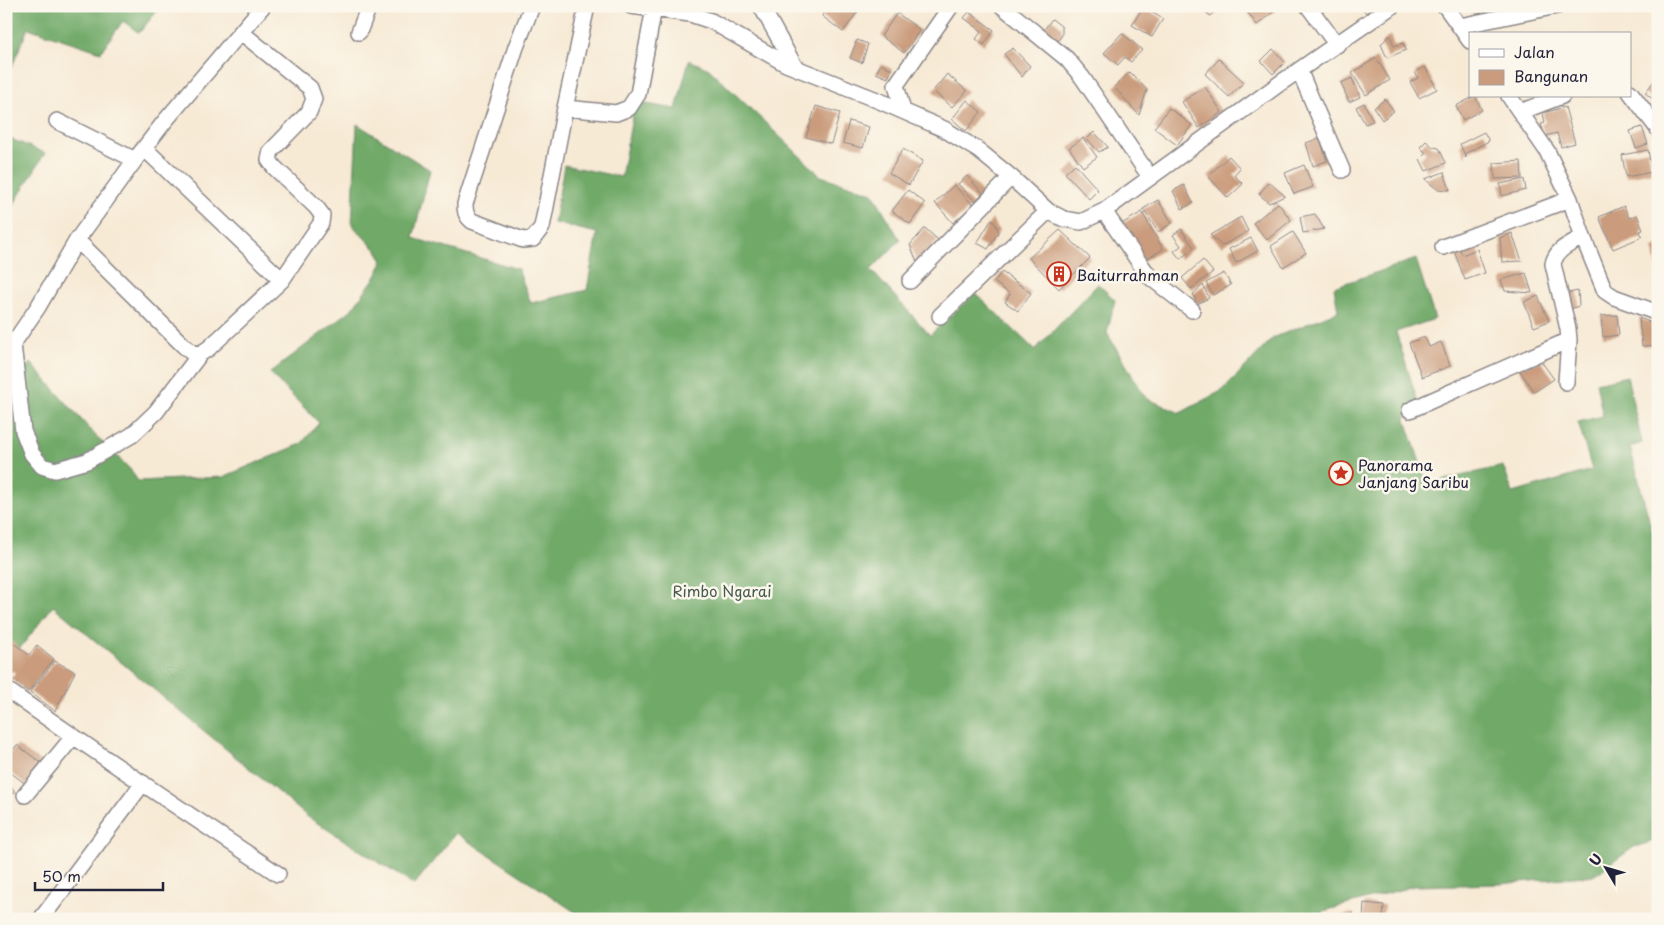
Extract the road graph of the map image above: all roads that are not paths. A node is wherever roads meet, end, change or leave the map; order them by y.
1 (263, 6) edge
2 (369, 6) edge
3 (532, 6) edge
4 (587, 6) edge
5 (631, 6) edge
6 (761, 6) edge
7 (951, 6) edge
8 (1002, 6) edge
9 (1308, 6) edge
10 (1392, 6) edge
11 (1445, 6) edge
12 (1557, 6) edge
13 (654, 8) junction
14 (1460, 26) junction
15 (359, 32) dead end
16 (242, 33) junction
17 (1469, 40) edge
18 (1337, 45) junction
19 (794, 67) junction
20 (1299, 70) junction
21 (896, 84) junction
22 (1632, 95) edge
23 (1511, 98) edge
24 (1557, 98) edge
25 (882, 102) junction
26 (565, 108) junction
27 (903, 111) junction
28 (1520, 112) junction
29 (57, 121) dead end
30 (1658, 129) edge
31 (139, 154) junction
32 (1342, 170) dead end
33 (1011, 177) junction
34 (1150, 177) junction
35 (1570, 199) junction
36 (1048, 211) junction
37 (1104, 211) junction
38 (1583, 237) junction
39 (77, 240) junction
40 (1443, 247) dead end
41 (282, 280) junction
42 (910, 281) dead end
43 (1192, 310) dead end
44 (1658, 314) edge
45 (940, 316) dead end
46 (1569, 340) junction
47 (9, 349) edge
48 (200, 354) junction
49 (1566, 382) dead end
50 (1410, 410) dead end
51 (6, 689) edge
52 (73, 737) junction
53 (143, 782) junction
54 (26, 795) dead end
55 (278, 874) dead end
56 (41, 919) edge

1 - 16 street
2 - 15 street
3 - 26 street
4 - 26 street
5 - 13 street
6 - 19 street
7 - 21 street
8 - 34 street
9 - 18 street
10 - 18 street
11 - 14 street
12 - 14 street
13 - 19 street
13 - 26 street
14 - 17 street
16 - 31 street
16 - 41 street
18 - 20 street
19 - 25 street
20 - 32 street
20 - 34 street
21 - 25 street
21 - 27 street
22 - 30 street
23 - 28 street
24 - 28 street
25 - 27 street
27 - 33 street
28 - 35 street
29 - 31 street
31 - 39 street
31 - 41 street
33 - 36 street
33 - 42 street
34 - 37 street
35 - 38 street
35 - 40 street
36 - 37 street
36 - 45 street
37 - 43 street
38 - 44 street
38 - 46 street
39 - 47 street
39 - 48 street
41 - 48 street
46 - 49 street
46 - 50 street
47 - 48 street
51 - 52 street
52 - 53 street
52 - 54 street
53 - 55 street
53 - 56 street

